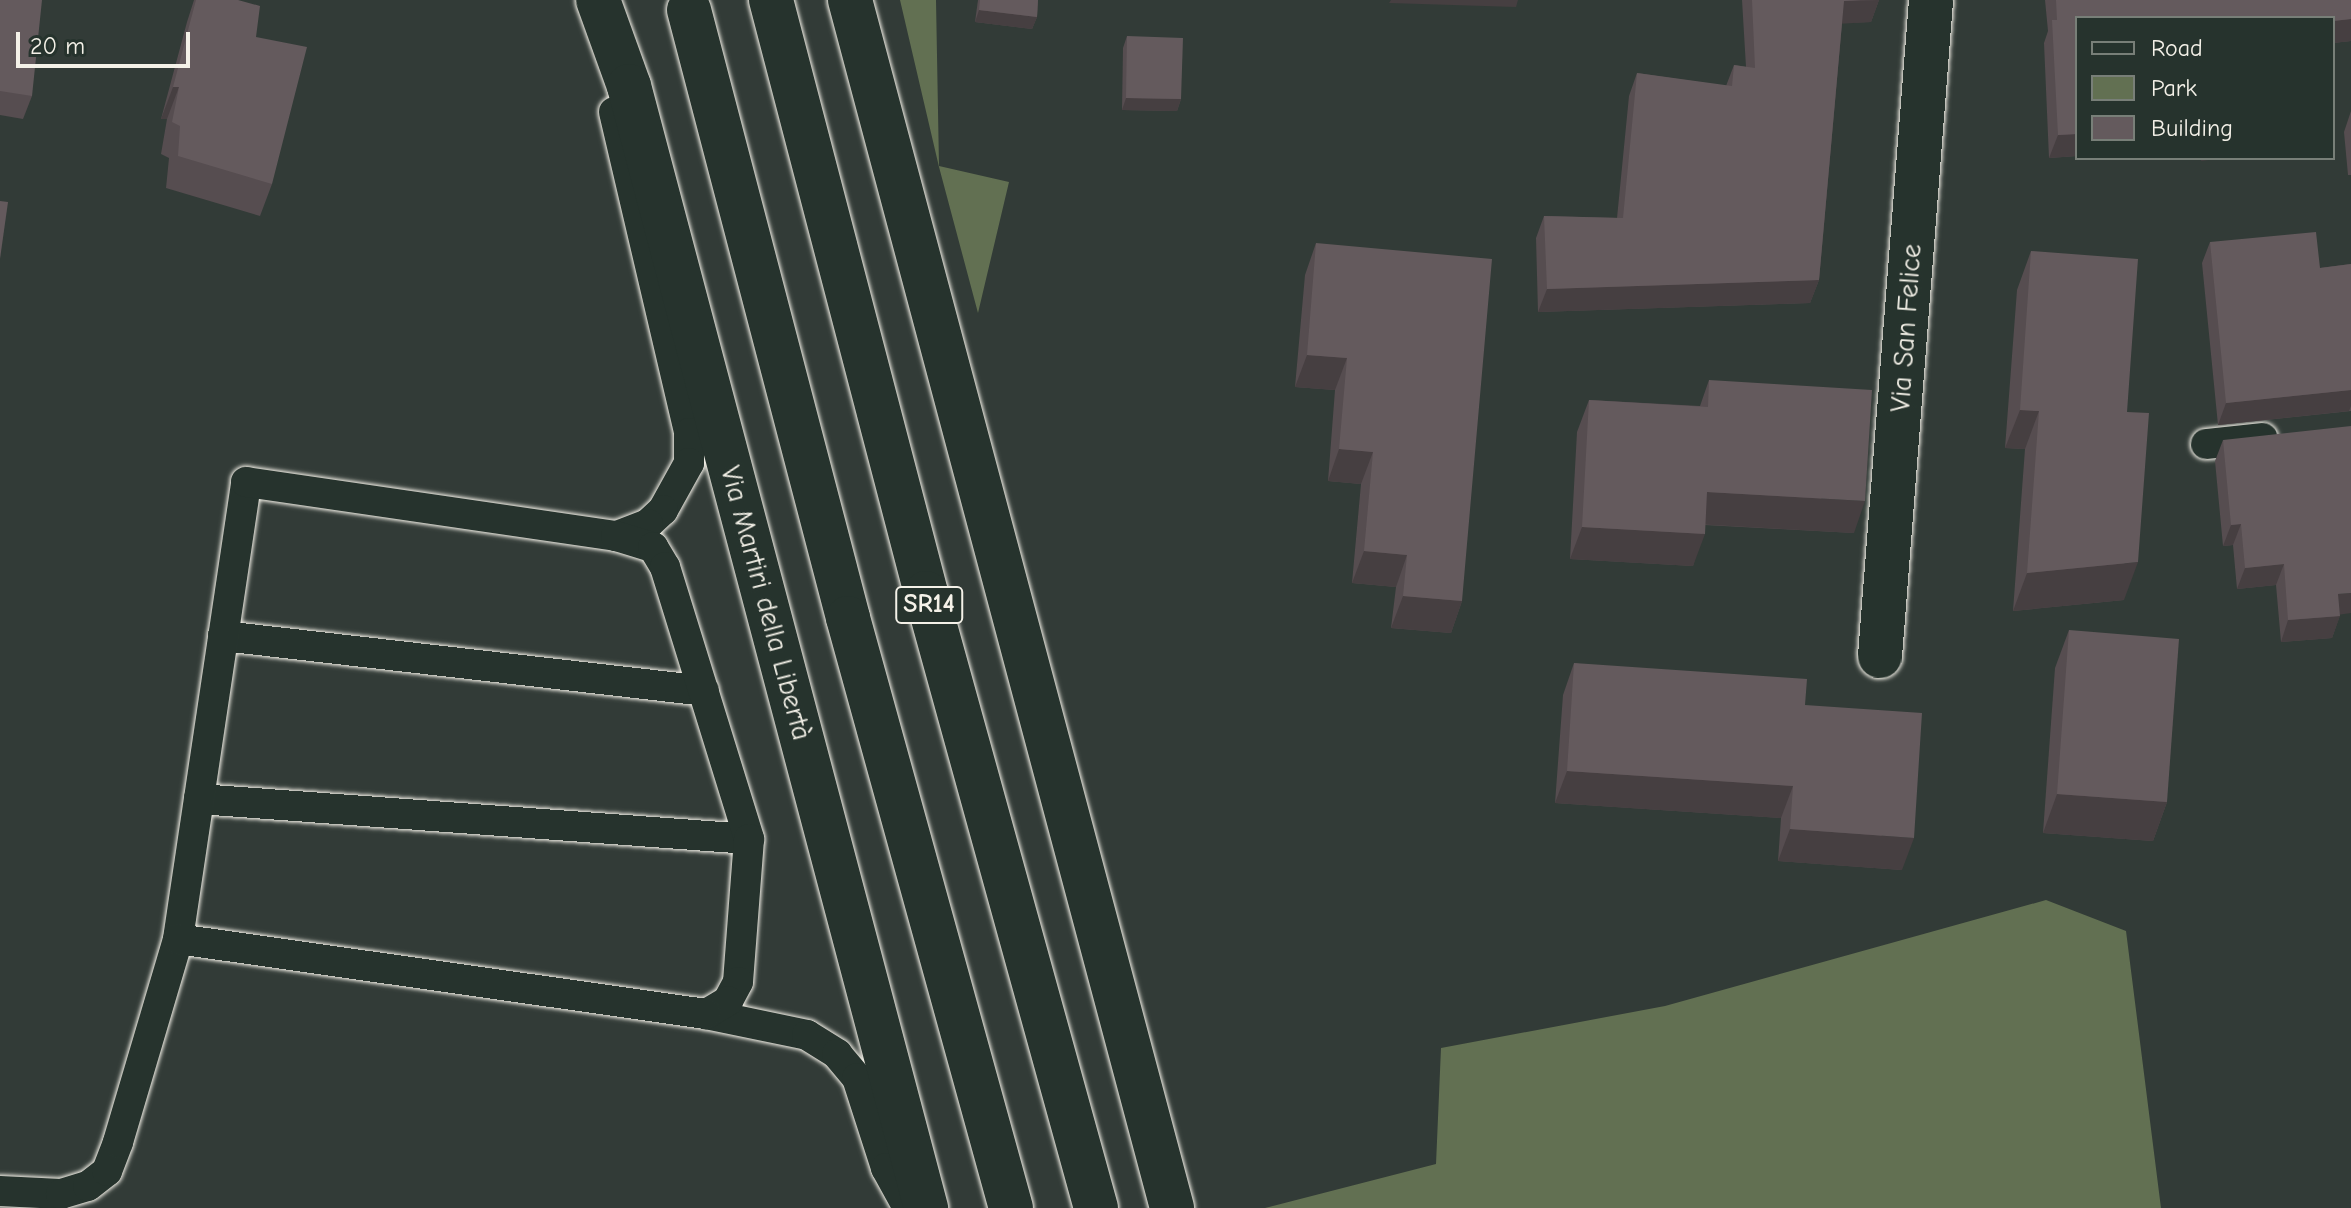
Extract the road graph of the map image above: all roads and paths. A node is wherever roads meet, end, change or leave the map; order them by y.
1 (592, 0) edge
2 (598, 0) edge
3 (771, 0) edge
4 (850, 0) edge
5 (1931, 0) edge
6 (689, 10) dead end
7 (2293, 435) edge
8 (2206, 444) dead end
9 (616, 536) junction
10 (223, 636) junction
11 (1880, 656) dead end
12 (704, 691) junction
13 (199, 799) junction
14 (749, 839) junction
15 (178, 939) junction
16 (706, 1014) junction
17 (0, 1191) edge
18 (908, 1208) edge
19 (926, 1208) edge
20 (1011, 1208) edge
21 (1096, 1208) edge
22 (1172, 1208) edge

1 - 9 lane
2 - 19 main road, Via Martiri della Libertà
3 - 21 main road, SR14
4 - 22 main road
5 - 11 main road, Via San Felice
6 - 20 main road
7 - 8 lane
9 - 10 lane
9 - 12 lane
10 - 12 lane
10 - 13 lane
12 - 14 lane
13 - 14 lane
13 - 15 lane
14 - 16 lane
15 - 16 lane
15 - 17 lane
16 - 18 lane

